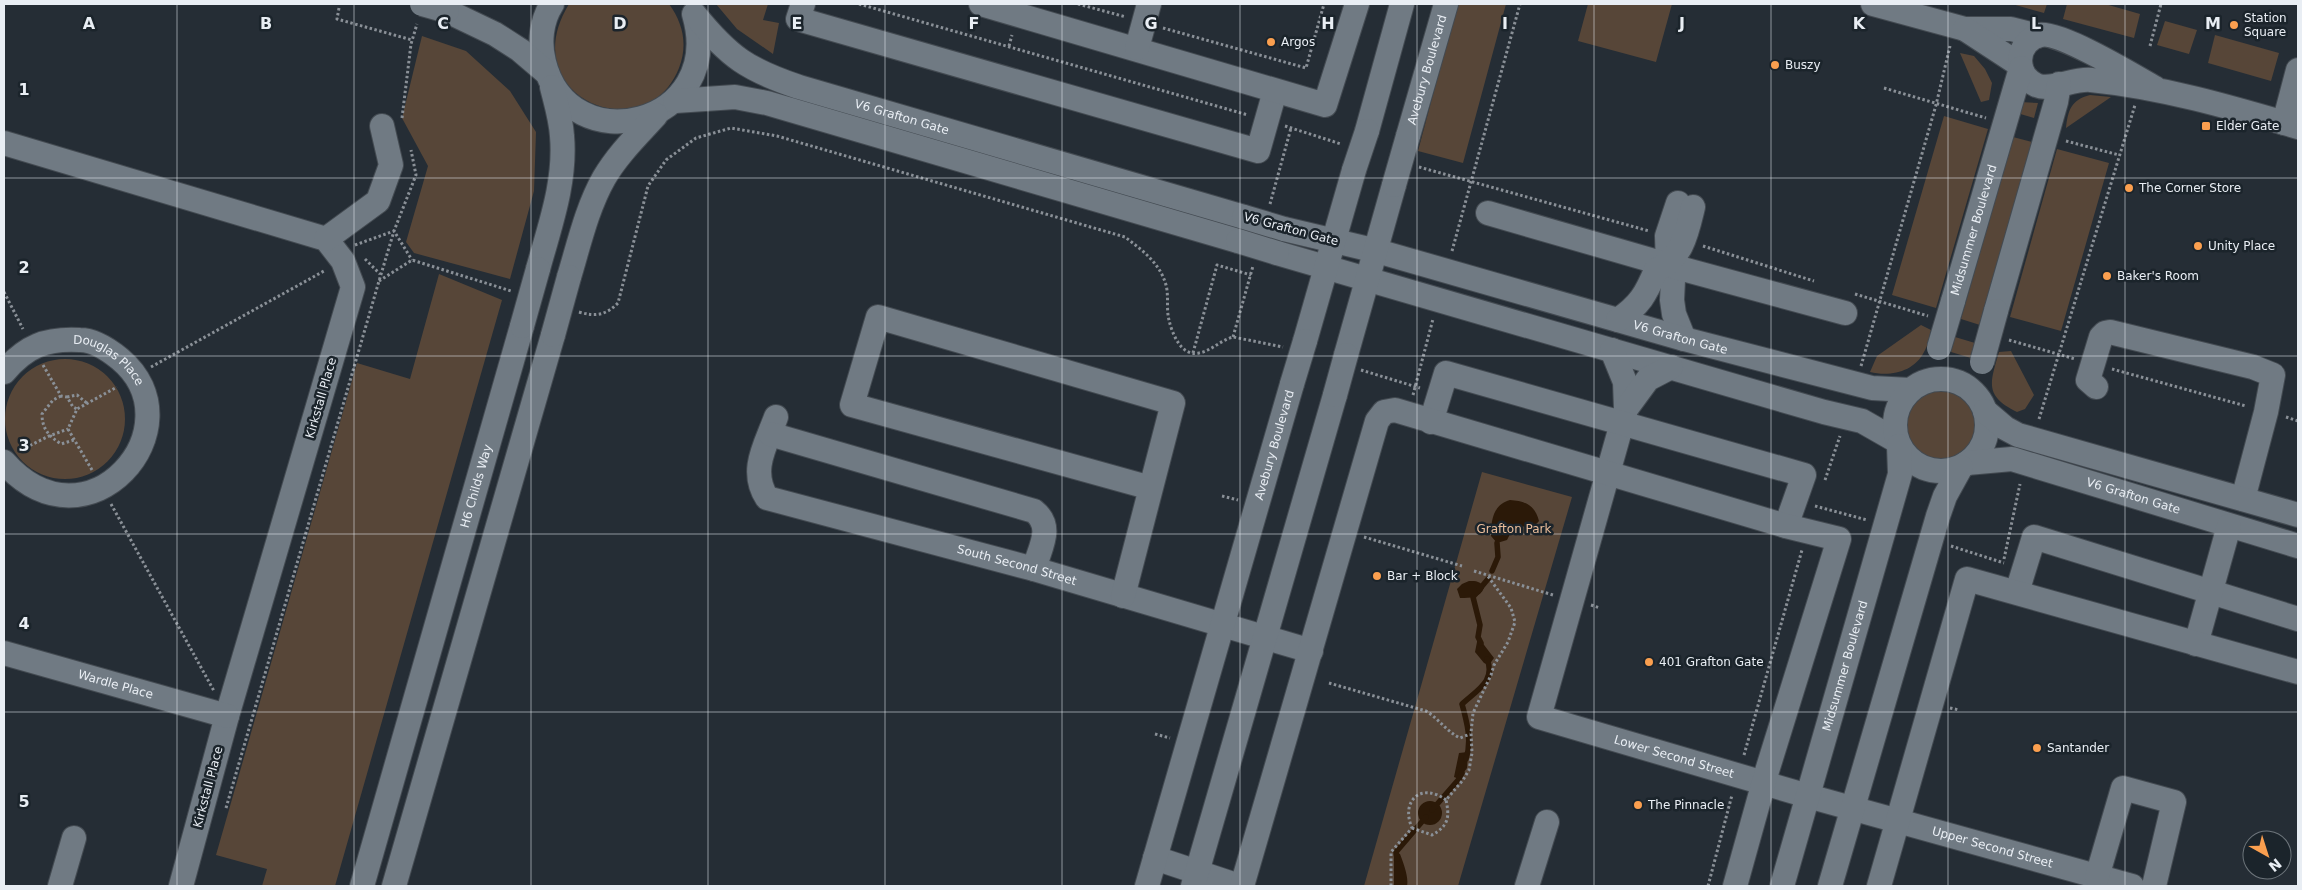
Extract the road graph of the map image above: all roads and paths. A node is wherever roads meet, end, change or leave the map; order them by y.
1 (422, 4) edge
2 (552, 4) edge
3 (803, 4) edge
4 (859, 4) edge
5 (981, 4) edge
6 (1078, 4) edge
7 (1324, 4) edge
8 (1357, 4) edge
9 (1402, 4) edge
10 (1446, 4) edge
11 (1520, 4) edge
12 (1872, 4) edge
13 (2161, 4) edge
14 (696, 7) edge
15 (339, 8) dead end
16 (1146, 13) edge
17 (2038, 36) junction
18 (1958, 38) junction
19 (2063, 39) junction
20 (412, 40) dead end
21 (2150, 46) dead end
22 (1137, 48) junction
23 (2021, 66) junction
24 (2298, 70) edge
25 (549, 78) junction
26 (2060, 84) junction
27 (1884, 88) dead end
28 (2155, 88) junction
29 (1275, 90) junction
30 (2136, 102) dead end
31 (1936, 105) junction
32 (666, 107) junction
33 (1991, 119) dead end
34 (1267, 121) junction
35 (2291, 125) edge
36 (382, 126) dead end
37 (2060, 140) dead end
38 (4, 145) edge
39 (1346, 146) dead end
40 (2119, 154) junction
41 (1412, 165) dead end
42 (1470, 182) junction
43 (1685, 205) dead end
44 (1488, 213) dead end
45 (326, 238) junction
46 (1676, 238) junction
47 (1334, 241) junction
48 (1377, 251) junction
49 (1452, 251) dead end
50 (342, 260) junction
51 (412, 260) junction
52 (1668, 265) junction
53 (1326, 268) junction
54 (1251, 275) dead end
55 (379, 281) dead end
56 (1368, 281) junction
57 (1815, 282) dead end
58 (4, 292) edge
59 (516, 292) dead end
60 (1880, 302) junction
61 (1849, 303) joint
62 (572, 310) dead end
63 (1433, 319) dead end
64 (1937, 319) dead end
65 (1618, 320) junction
66 (2002, 338) dead end
67 (1684, 339) junction
68 (1294, 344) junction
69 (33, 347) junction
70 (1612, 350) junction
71 (1193, 353) junction
72 (2059, 355) junction
73 (1352, 362) junction
74 (2093, 364) junction
75 (1671, 366) junction
76 (1860, 369) dead end
77 (4, 372) edge
78 (135, 376) junction
79 (1415, 387) junction
80 (2096, 387) dead end
81 (1912, 389) junction
82 (1439, 395) junction
83 (61, 396) junction
84 (67, 396) junction
85 (88, 404) junction
86 (76, 409) junction
87 (1984, 409) junction
88 (2266, 412) junction
89 (1407, 415) junction
90 (1624, 416) junction
91 (2039, 420) dead end
92 (2298, 421) edge
93 (1431, 422) junction
94 (68, 430) junction
95 (1841, 433) dead end
96 (49, 436) junction
97 (74, 440) junction
98 (1898, 444) junction
99 (11, 457) edge
100 (1964, 465) junction
101 (1606, 474) junction
102 (2020, 484) dead end
103 (1151, 488) junction
104 (1822, 488) dead end
105 (102, 489) junction
106 (1820, 497) dead end
107 (2243, 500) junction
108 (1806, 503) junction
109 (2298, 515) edge
110 (1874, 522) dead end
111 (2229, 526) junction
112 (1796, 529) junction
113 (1943, 543) dead end
114 (2298, 546) edge
115 (2014, 565) junction
116 (1034, 569) junction
117 (1474, 571) dead end
118 (1487, 575) junction
119 (2006, 589) junction
120 (2211, 593) junction
121 (1123, 596) junction
122 (1572, 600) junction
123 (1600, 608) dead end
124 (2298, 619) edge
125 (1222, 626) junction
126 (1265, 638) junction
127 (2196, 644) junction
128 (1310, 651) junction
129 (4, 653) edge
130 (2298, 672) edge
131 (1329, 683) dead end
132 (227, 716) junction
133 (1471, 733) junction
134 (1738, 774) junction
135 (1764, 782) junction
136 (1808, 796) junction
137 (1446, 800) junction
138 (1853, 808) junction
139 (1547, 822) dead end
140 (1898, 822) junction
141 (1412, 828) junction
142 (74, 838) dead end
143 (1155, 858) junction
144 (2097, 877) junction
145 (1195, 879) edge
146 (60, 886) edge
147 (181, 886) edge
148 (362, 886) edge
149 (394, 886) edge
150 (1147, 886) edge
151 (1240, 886) edge
152 (1391, 886) edge
153 (1527, 886) edge
154 (1708, 886) edge
155 (1735, 886) edge
156 (1782, 886) edge
157 (1830, 886) edge
158 (1880, 886) edge
159 (2129, 886) edge
160 (2154, 886) edge

1 - 25 street, V6 Grafton Gate, bridge
2 - 25 street, H6 Childs Way
3 - 34 street
4 - 34 path
5 - 22 street
6 - 16 path
7 - 16 path
8 - 29 street
9 - 47 street, Avebury Boulevard, bridge
10 - 48 street, Avebury Boulevard, bridge
11 - 42 path
12 - 18 street
13 - 21 path
14 - 32 street
14 - 47 street, V6 Grafton Gate, bridge
15 - 20 path
16 - 22 street
17 - 18 street
17 - 19 street
17 - 23 street
18 - 23 street
18 - 31 path
19 - 26 street
19 - 28 street
22 - 29 street
23 - 26 street
23 - 81 street, Midsummer Boulevard, bridge
24 - 35 street
25 - 32 street, V6 Grafton Gate
25 - 148 street, H6 Childs Way, bridge
26 - 28 street
26 - 87 street, bridge
27 - 31 path
28 - 35 street
29 - 34 street
30 - 40 path
31 - 33 path
31 - 60 path
32 - 53 street, V6 Grafton Gate, bridge
32 - 149 street, bridge
34 - 39 path
36 - 45 street
37 - 40 path
38 - 45 street
40 - 72 path
41 - 42 path
42 - 46 path
42 - 49 path
43 - 46 street
44 - 52 street
45 - 50 street, Kirkstall Place
46 - 52 street
46 - 57 path
47 - 48 street, V6 Grafton Gate
47 - 53 street, Avebury Boulevard
48 - 56 street, Avebury Boulevard
48 - 65 street, V6 Grafton Gate
50 - 51 path
50 - 78 path
50 - 132 street, Kirkstall Place
51 - 55 path
51 - 59 path
52 - 61 street
52 - 65 street
52 - 67 street
53 - 56 street, V6 Grafton Gate
53 - 68 street, Avebury Boulevard
54 - 71 path
56 - 70 street, V6 Grafton Gate
56 - 73 street, Avebury Boulevard
58 - 69 path
60 - 61 path
60 - 64 path
60 - 76 path
62 - 71 path
63 - 79 path
65 - 67 street, V6 Grafton Gate
66 - 72 path
67 - 81 street, V6 Grafton Gate
68 - 71 path
68 - 125 street, Avebury Boulevard, bridge
69 - 77 street, Douglas Place
69 - 78 street, Douglas Place
69 - 83 path
70 - 75 street, V6 Grafton Gate
70 - 90 street
72 - 74 path
72 - 91 path
73 - 79 path
73 - 126 street, Avebury Boulevard, bridge
74 - 80 street
74 - 88 path
74 - 88 street
75 - 90 street
75 - 98 street, V6 Grafton Gate
78 - 85 path
78 - 105 street, Douglas Place
79 - 82 path
79 - 89 path
81 - 87 street
81 - 98 street
82 - 90 street
82 - 93 street
83 - 84 path
83 - 96 path
84 - 85 path
84 - 86 path
85 - 86 path
86 - 94 path
87 - 100 street
87 - 107 street
88 - 92 path
88 - 107 street
89 - 93 street
89 - 128 street
90 - 101 street
90 - 108 street
93 - 101 street
94 - 96 path
94 - 97 path
95 - 104 path
96 - 97 path
96 - 99 path
97 - 105 path
98 - 100 street
98 - 136 street, Midsummer Boulevard
99 - 105 street, Douglas Place
100 - 111 street, V6 Grafton Gate
100 - 138 street
101 - 112 street
101 - 122 street
102 - 115 path
103 - 103 street
103 - 121 street
105 - 132 path
106 - 108 path
107 - 109 street
108 - 110 path
108 - 112 street
108 - 112 path
111 - 114 street, V6 Grafton Gate
111 - 120 street
112 - 134 path
112 - 135 street
113 - 115 path
115 - 119 street
115 - 119 path
115 - 120 street
116 - 116 street, South Second Street
116 - 121 street, South Second Street
117 - 118 path
118 - 122 path
118 - 133 path
119 - 127 street
119 - 140 street
120 - 124 street
120 - 127 street
121 - 125 street, South Second Street
122 - 123 path
122 - 134 street, Lower Second Street
125 - 126 street, South Second Street
125 - 143 street, Avebury Boulevard
126 - 128 street, South Second Street
126 - 145 street, Avebury Boulevard
127 - 130 street
128 - 151 street
129 - 132 street, Wardle Place
131 - 133 path
132 - 147 street, Kirkstall Place
133 - 137 path
134 - 135 street, Lower Second Street
134 - 154 path
135 - 136 street, Lower Second Street
135 - 155 street
136 - 138 street, Lower Second Street
136 - 156 street, Midsummer Boulevard
137 - 141 path
137 - 141 path
138 - 140 street, Upper Second Street
138 - 157 street
139 - 153 street
140 - 144 street, Upper Second Street
140 - 158 street
141 - 152 path
142 - 146 street
143 - 145 street
143 - 150 street, Avebury Boulevard
144 - 159 street, Upper Second Street
144 - 160 street
145 - 151 street

